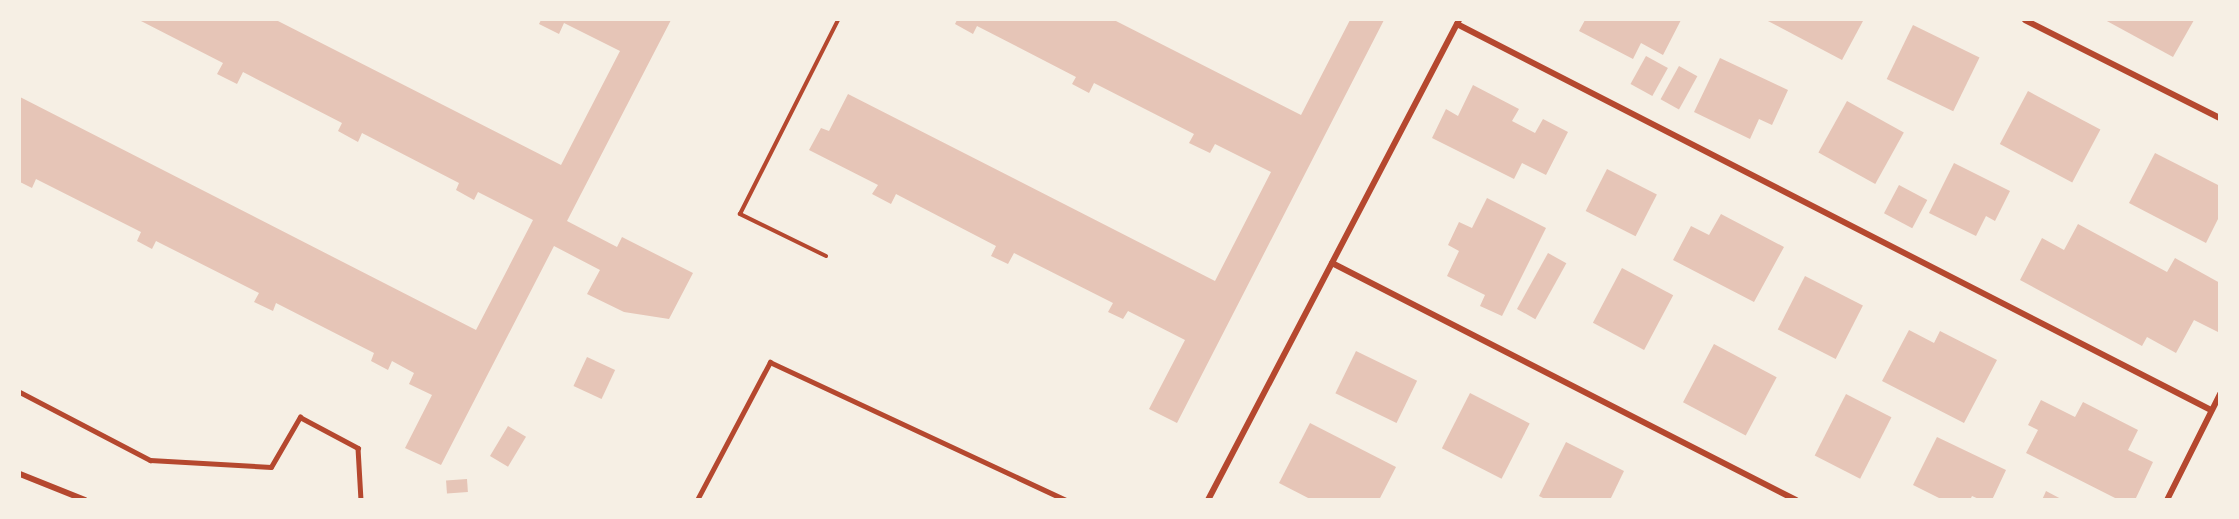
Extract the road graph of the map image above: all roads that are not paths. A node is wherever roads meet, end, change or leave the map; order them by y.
1 (2025, 20) edge
2 (1458, 22) edge
3 (2220, 118) edge
4 (1332, 262) junction
5 (20, 392) edge
6 (2220, 394) edge
7 (2211, 410) junction
8 (20, 474) edge
9 (1211, 499) edge
10 (86, 500) edge
11 (361, 500) edge
12 (697, 500) edge
13 (1066, 500) edge
14 (1796, 500) edge
15 (2167, 500) edge

1 - 3 street
2 - 4 street
2 - 7 street
4 - 9 street
4 - 14 street
5 - 11 lane
6 - 7 street
7 - 15 street
8 - 10 street
12 - 13 lane

